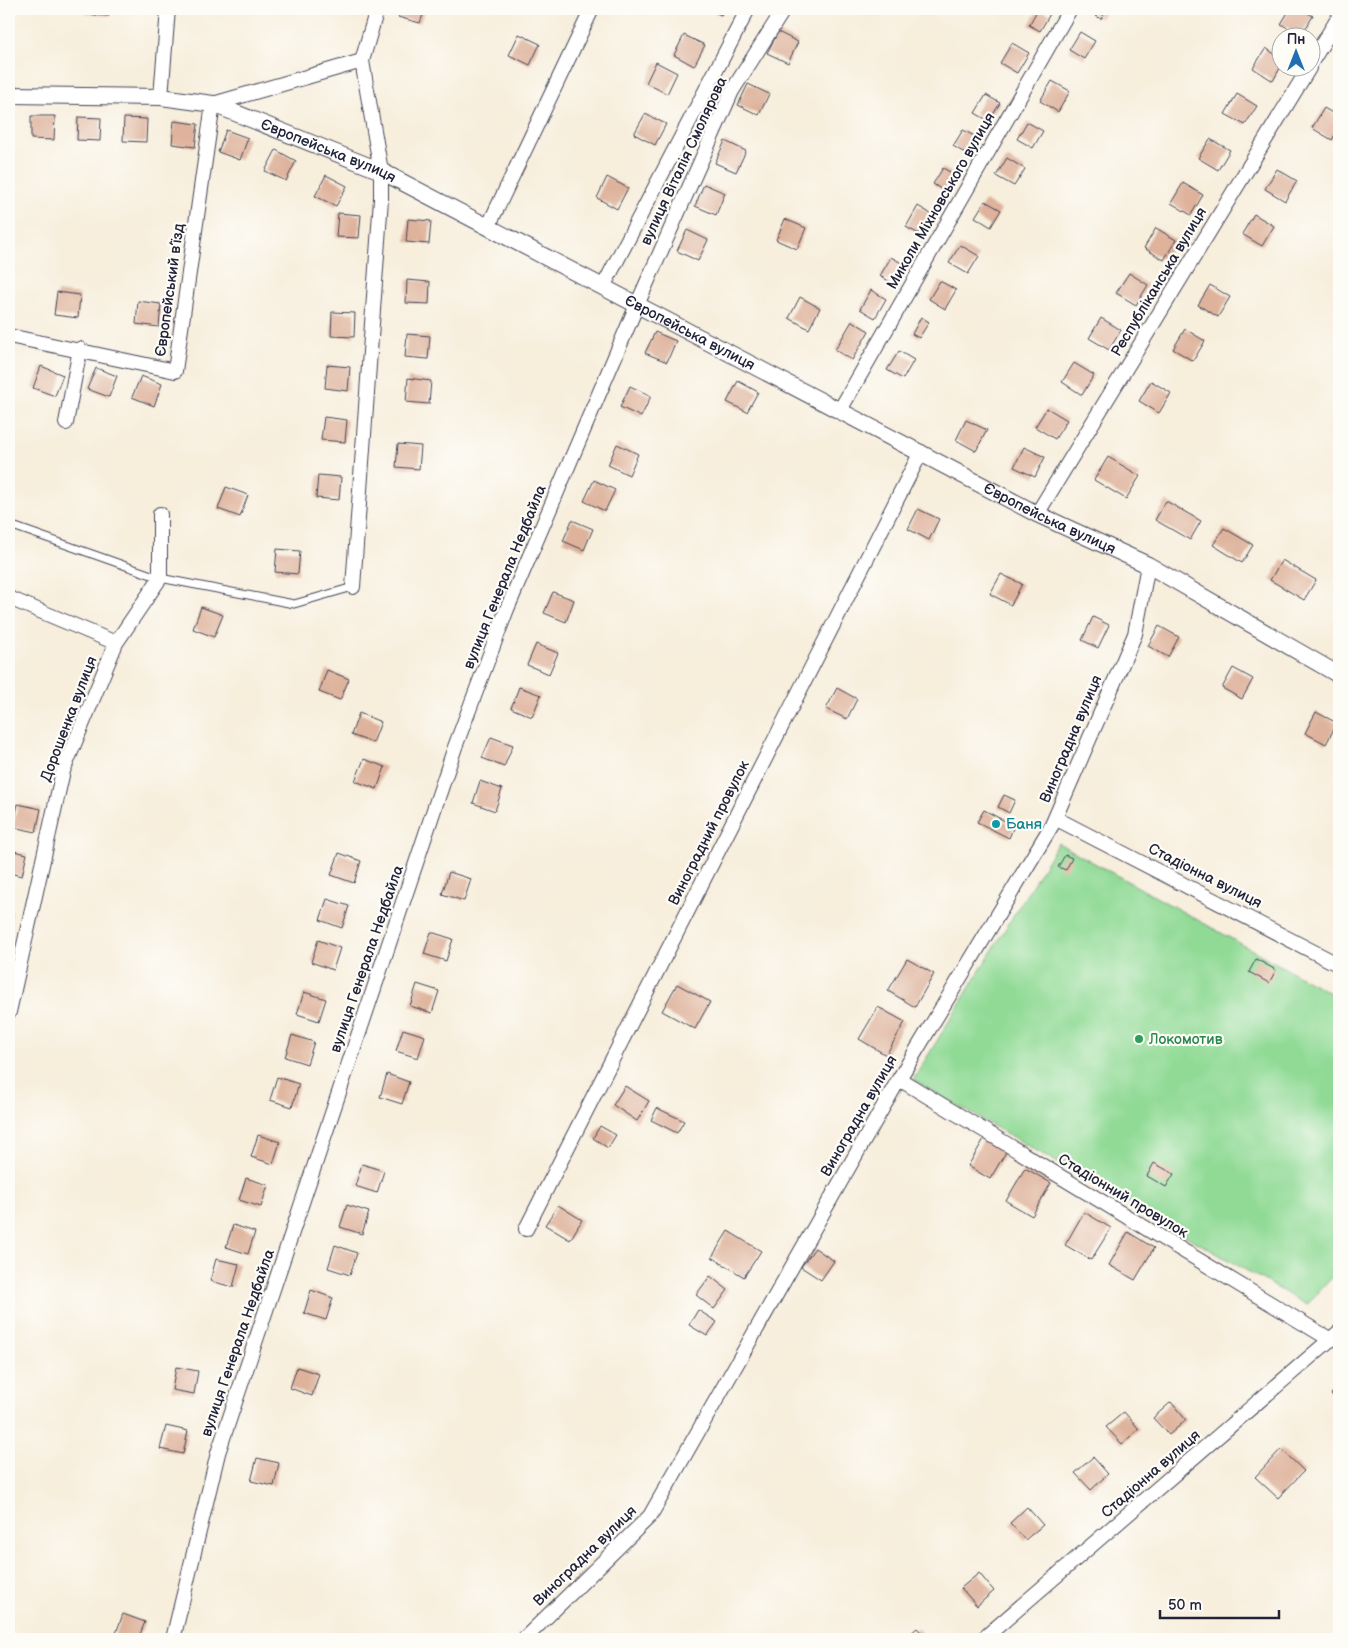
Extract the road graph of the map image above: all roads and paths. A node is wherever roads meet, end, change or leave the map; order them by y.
1 (168, 9) edge
2 (377, 9) edge
3 (592, 9) edge
4 (748, 9) edge
5 (784, 9) edge
6 (1070, 9) edge
7 (1339, 17) edge
8 (1320, 49) edge
9 (362, 61) junction
10 (1303, 78) edge
11 (9, 95) edge
12 (161, 97) junction
13 (213, 104) junction
14 (381, 171) junction
15 (488, 227) junction
16 (603, 287) junction
17 (637, 305) junction
18 (9, 336) edge
19 (80, 349) junction
20 (840, 410) junction
21 (66, 423) dead end
22 (921, 452) junction
23 (160, 514) dead end
24 (1038, 514) junction
25 (9, 527) edge
26 (1148, 565) junction
27 (160, 578) junction
28 (353, 587) joint
29 (9, 598) edge
30 (116, 643) junction
31 (1339, 675) edge
32 (1055, 818) junction
33 (1339, 964) edge
34 (9, 1012) edge
35 (899, 1079) junction
36 (526, 1229) dead end
37 (1335, 1336) edge
38 (174, 1639) edge
39 (524, 1639) edge
40 (983, 1639) edge

1 - 12 street
2 - 9 street
3 - 15 street
4 - 16 street, вулиця Віталія Смолярова
5 - 17 street, вулиця Віталія Смолярова
6 - 20 street, Миколи Міхновського вулиця
7 - 8 street, Республіканська вулиця
9 - 13 street
9 - 14 street
10 - 24 street, Республіканська вулиця
11 - 12 street, Європейська вулиця
12 - 13 street, Європейська вулиця
13 - 14 street, Європейська вулиця
13 - 19 street, Європейський в’їзд
14 - 15 street, Європейська вулиця
14 - 28 street
15 - 16 street, Європейська вулиця
16 - 17 street, Європейська вулиця
17 - 20 street, Європейська вулиця
17 - 38 street, вулиця Генерала Недбайла
18 - 19 street, Європейський в’їзд
19 - 21 street
20 - 22 street, Європейська вулиця
22 - 24 street, Європейська вулиця
22 - 36 street, Виноградний провулок
23 - 27 street
24 - 26 street, Європейська вулиця
25 - 27 lane
26 - 31 street, Європейська вулиця
26 - 32 street, Виноградна вулиця
27 - 28 lane
27 - 30 street, Дорошенка вулиця
29 - 30 street
30 - 34 street, Дорошенка вулиця
32 - 33 street, Стадіонна вулиця
32 - 35 street, Виноградна вулиця
35 - 37 street, Стадіонний провулок
35 - 39 street, Виноградна вулиця
37 - 40 street, Стадіонна вулиця

